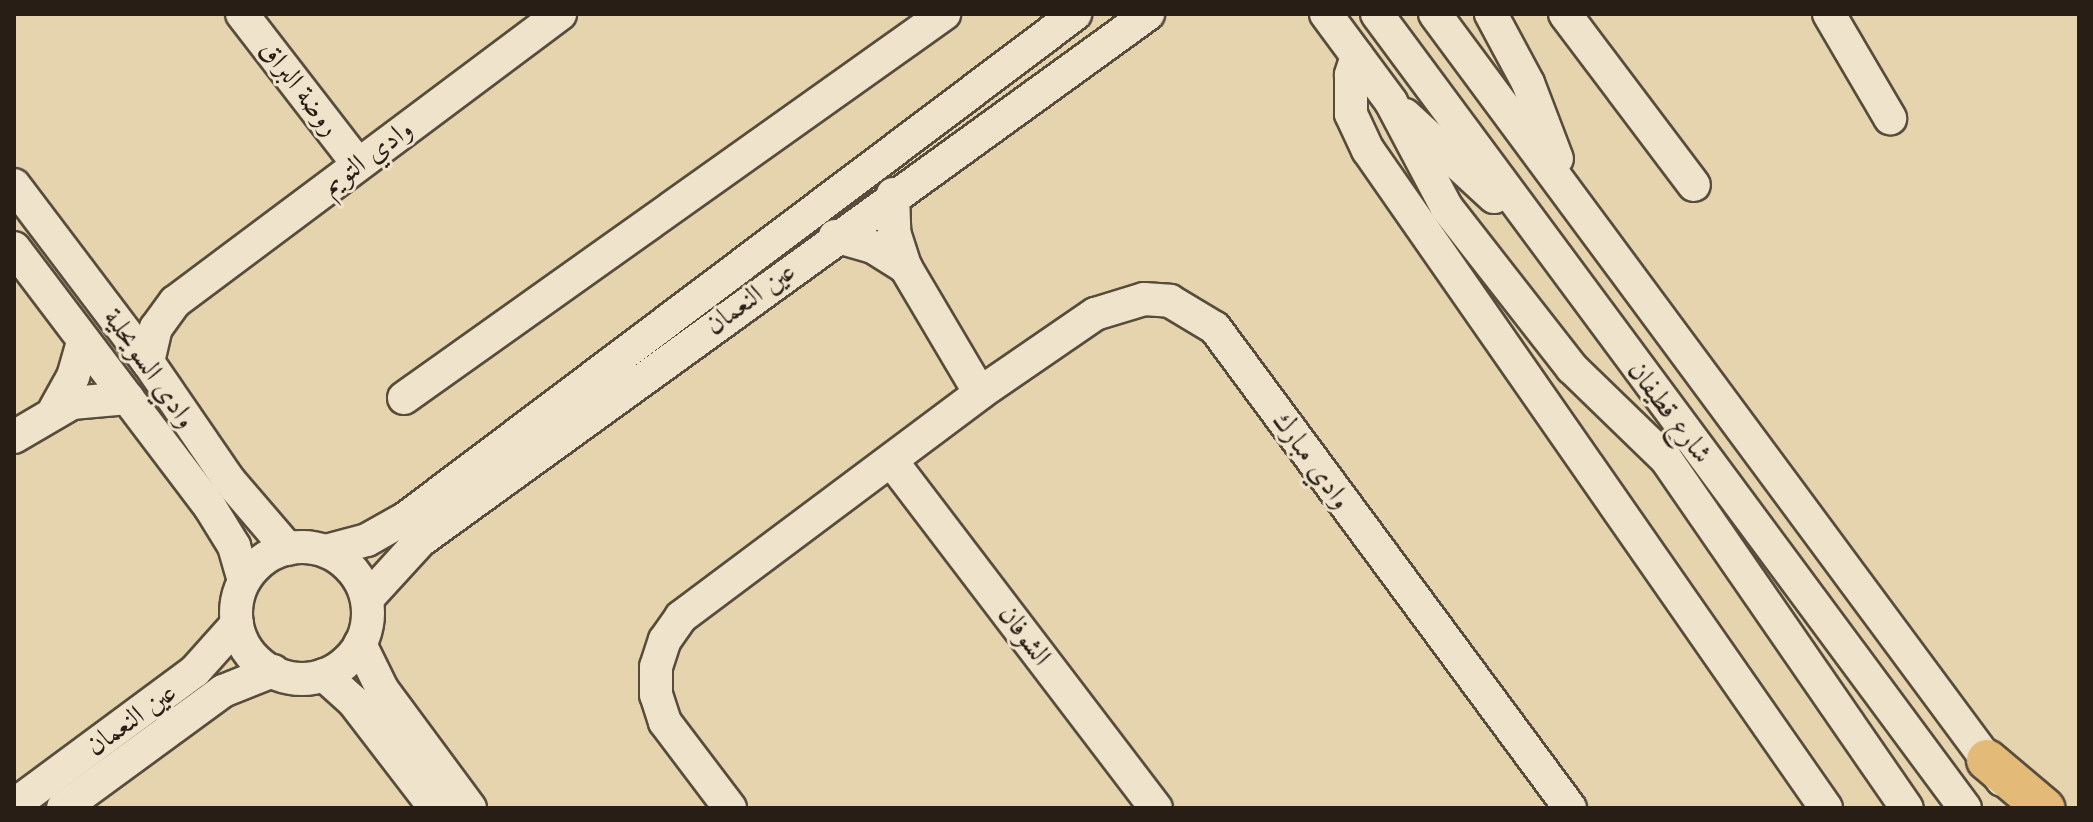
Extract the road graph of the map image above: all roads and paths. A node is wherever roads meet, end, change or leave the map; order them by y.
1 (242, 14) edge
2 (560, 14) edge
3 (944, 14) edge
4 (1075, 14) edge
5 (1148, 14) edge
6 (1326, 14) edge
7 (1377, 14) edge
8 (1435, 14) edge
9 (1491, 14) edge
10 (1565, 14) edge
11 (1835, 16) edge
12 (1357, 56) junction
13 (1391, 102) junction
14 (1890, 118) dead end
15 (357, 163) junction
16 (14, 185) edge
17 (1694, 185) dead end
18 (893, 194) junction
19 (1570, 195) junction
20 (835, 236) junction
21 (14, 248) edge
22 (1550, 250) junction
23 (906, 268) junction
24 (175, 302) junction
25 (109, 309) junction
26 (83, 341) junction
27 (148, 362) junction
28 (980, 393) junction
29 (128, 398) junction
30 (404, 398) dead end
31 (55, 409) junction
32 (14, 437) edge
33 (893, 463) junction
34 (288, 549) junction
35 (326, 551) junction
36 (244, 580) junction
37 (367, 599) junction
38 (237, 624) junction
39 (360, 644) junction
40 (273, 671) junction
41 (324, 675) junction
42 (1987, 760) junction
43 (14, 805) edge
44 (63, 808) edge
45 (435, 808) edge
46 (470, 808) edge
47 (730, 808) edge
48 (1156, 808) edge
49 (1570, 808) edge
50 (1826, 808) edge
51 (1907, 808) edge
52 (1965, 808) edge
53 (2022, 808) edge
54 (2044, 808) edge

1 - 15 street, روضة البراق
2 - 15 street, وادي التويم
3 - 30 street
4 - 35 street, عين النعمان
5 - 18 street, عين النعمان
6 - 12 street, شارع قطيفان
7 - 22 street, شارع قطيفان
8 - 19 street, شارع قطيفان
9 - 19 street, شارع قطيفان
10 - 17 street
11 - 14 street
12 - 13 street, شارع قطيفان
12 - 50 street
13 - 22 street
13 - 51 street, شارع قطيفان
15 - 24 street, وادي التويم
16 - 25 street, وادي السويحلية
18 - 20 street, عين النعمان
18 - 23 street
19 - 42 street, شارع قطيفان
20 - 23 street
20 - 37 street, عين النعمان
21 - 26 street, وادي السويحلية
22 - 52 street, شارع قطيفان
23 - 28 street
24 - 25 street
24 - 27 street, وادي التويم
25 - 27 street, وادي السويحلية
26 - 29 street, وادي السويحلية
26 - 31 street
27 - 34 street, وادي السويحلية
28 - 33 street, وادي مبارك
28 - 49 street, وادي مبارك
29 - 31 street
29 - 36 street, وادي السويحلية
31 - 32 street
33 - 47 street, وادي مبارك
33 - 48 street, الشوفان
34 - 35 street
34 - 36 street
35 - 37 street
36 - 38 street
37 - 39 street
38 - 40 street
38 - 43 street, عين النعمان
39 - 41 street
39 - 46 street
40 - 41 street
40 - 44 street, عين النعمان
41 - 45 street
42 - 53 street, شارع قطيفان
42 - 54 main road

